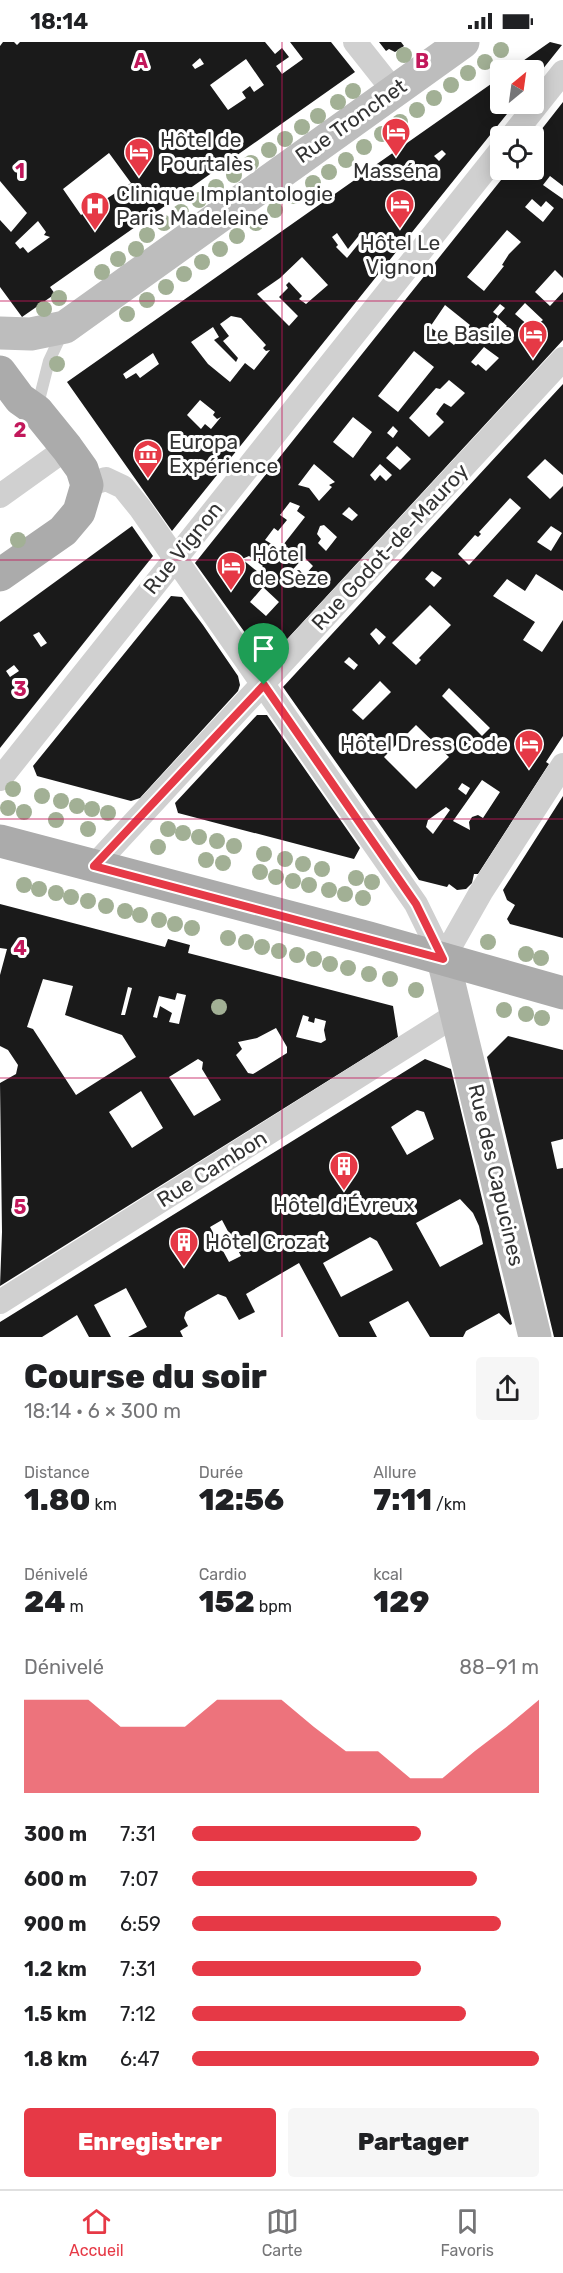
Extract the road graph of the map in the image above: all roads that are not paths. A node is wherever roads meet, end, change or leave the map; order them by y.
1 (355, 42) edge
2 (463, 42) edge
3 (563, 72) edge
4 (393, 90) junction
5 (520, 126) edge
6 (490, 164) edge
7 (64, 327) junction
8 (0, 333) edge
9 (563, 359) edge
10 (0, 372) edge
11 (37, 411) junction
12 (67, 448) junction
13 (87, 484) junction
14 (0, 496) edge
15 (174, 559) junction
16 (0, 575) edge
17 (264, 685) junction
18 (563, 765) edge
19 (0, 778) edge
20 (0, 841) edge
21 (94, 866) junction
22 (443, 959) junction
23 (563, 993) edge
24 (457, 1014) junction
25 (0, 1302) edge
26 (535, 1337) edge

1 - 4 street
2 - 4 main road, Rue Tronchet
3 - 5 street
4 - 7 main road, Rue Tronchet
6 - 15 street, Rue Vignon
7 - 8 main road, Rue Tronchet
7 - 11 lane
9 - 17 street, Rue Godot-de-Mauroy
10 - 11 main road
11 - 12 main road
12 - 13 main road
12 - 14 street
13 - 15 street
13 - 16 main road
15 - 17 street
15 - 19 street, Rue Vignon
17 - 21 street, Rue Godot-de-Mauroy
17 - 22 street
18 - 22 street
20 - 21 main road
21 - 22 main road
22 - 23 main road
22 - 24 main road, Rue des Capucines
24 - 25 street, Rue Cambon
24 - 26 main road, Rue des Capucines

